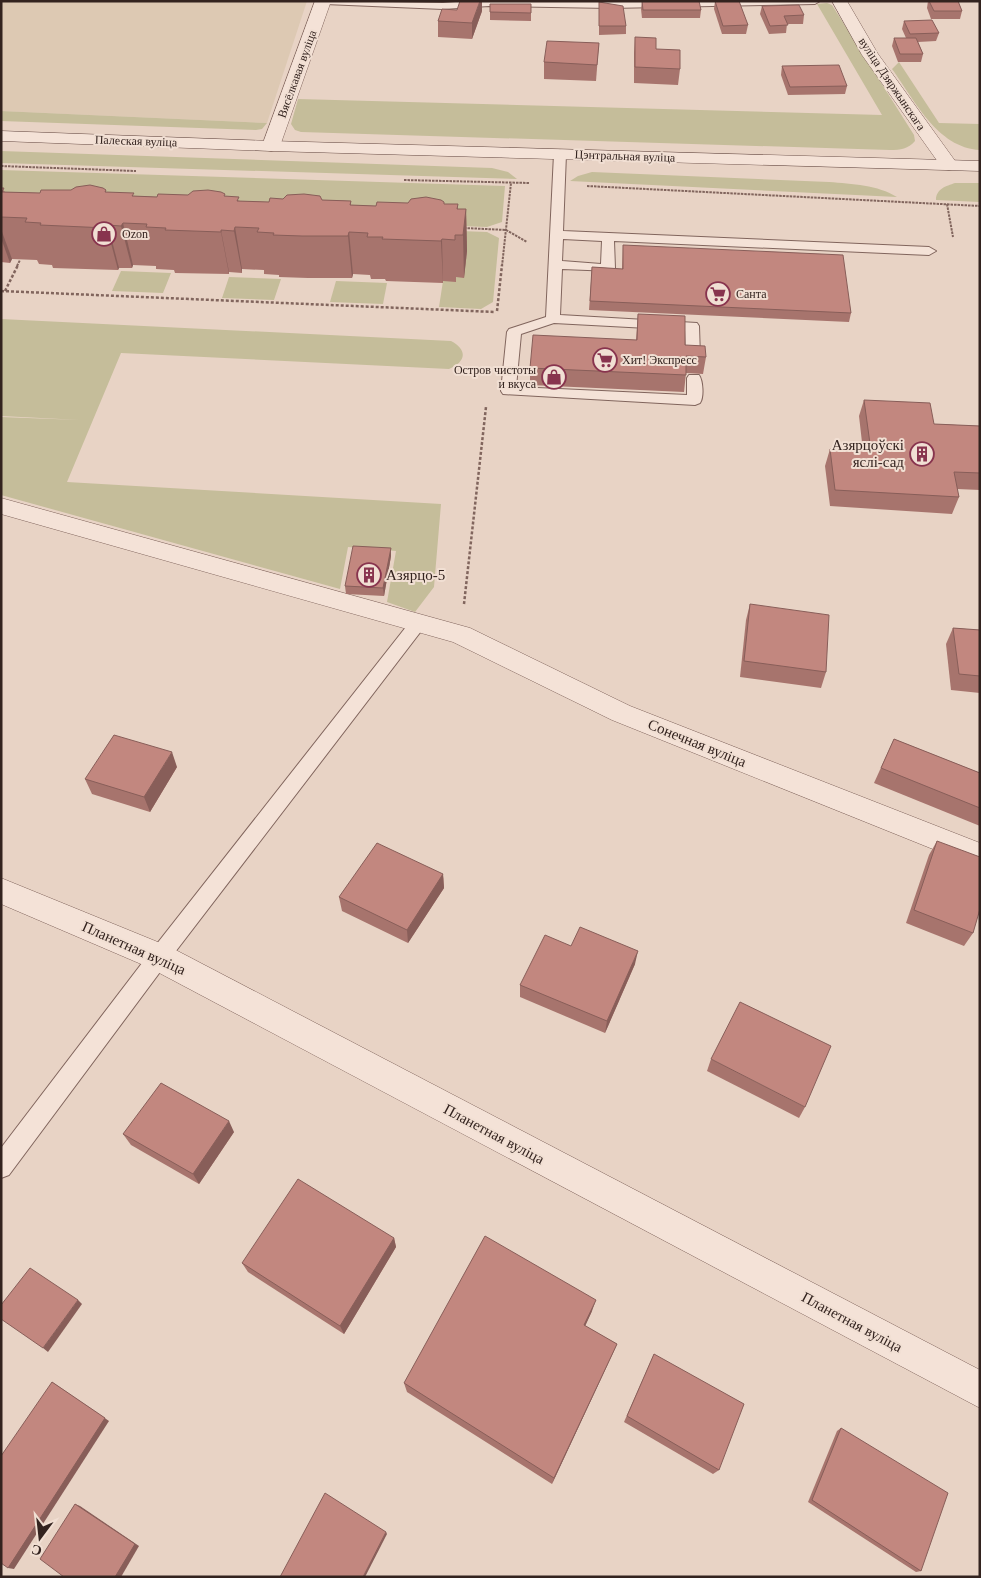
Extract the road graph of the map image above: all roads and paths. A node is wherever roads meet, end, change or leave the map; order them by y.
1 (324, 1) edge
2 (815, 1) edge
3 (839, 1) edge
4 (1, 136) edge
5 (271, 146) junction
6 (560, 154) junction
7 (949, 165) junction
8 (1, 166) edge
9 (980, 166) edge
10 (138, 171) dead end
11 (403, 180) dead end
12 (559, 185) junction
13 (980, 206) edge
14 (456, 228) edge
15 (556, 234) junction
16 (608, 237) junction
17 (530, 243) dead end
18 (930, 251) dead end
19 (20, 260) edge
20 (555, 265) junction
21 (1, 291) edge
22 (5, 291) junction
23 (496, 312) dead end
24 (553, 319) junction
25 (694, 357) edge
26 (694, 378) dead end
27 (1, 506) edge
28 (419, 622) junction
29 (980, 856) edge
30 (1, 891) edge
31 (159, 957) junction
32 (1, 1167) edge
33 (980, 1390) edge

1 - 2 lane
1 - 5 street, Вясёлкавая вуліца
3 - 7 street, вуліца Дзяржынскага
4 - 5 street, Палеская вуліца
5 - 6 street, Цэнтральная вуліца
6 - 7 street, Цэнтральная вуліца
6 - 12 lane
7 - 9 street, Цэнтральная вуліца
8 - 10 path
11 - 12 path
12 - 13 path
12 - 15 lane
14 - 17 path
15 - 16 lane
15 - 20 lane
16 - 18 lane
16 - 20 lane
19 - 22 path
20 - 24 lane
21 - 22 path
22 - 23 path
24 - 25 lane
24 - 26 lane
27 - 28 street, Сонечная вуліца
28 - 29 street, Сонечная вуліца
28 - 31 lane
30 - 31 street, Планетная вуліца
31 - 32 lane
31 - 33 street, Планетная вуліца

